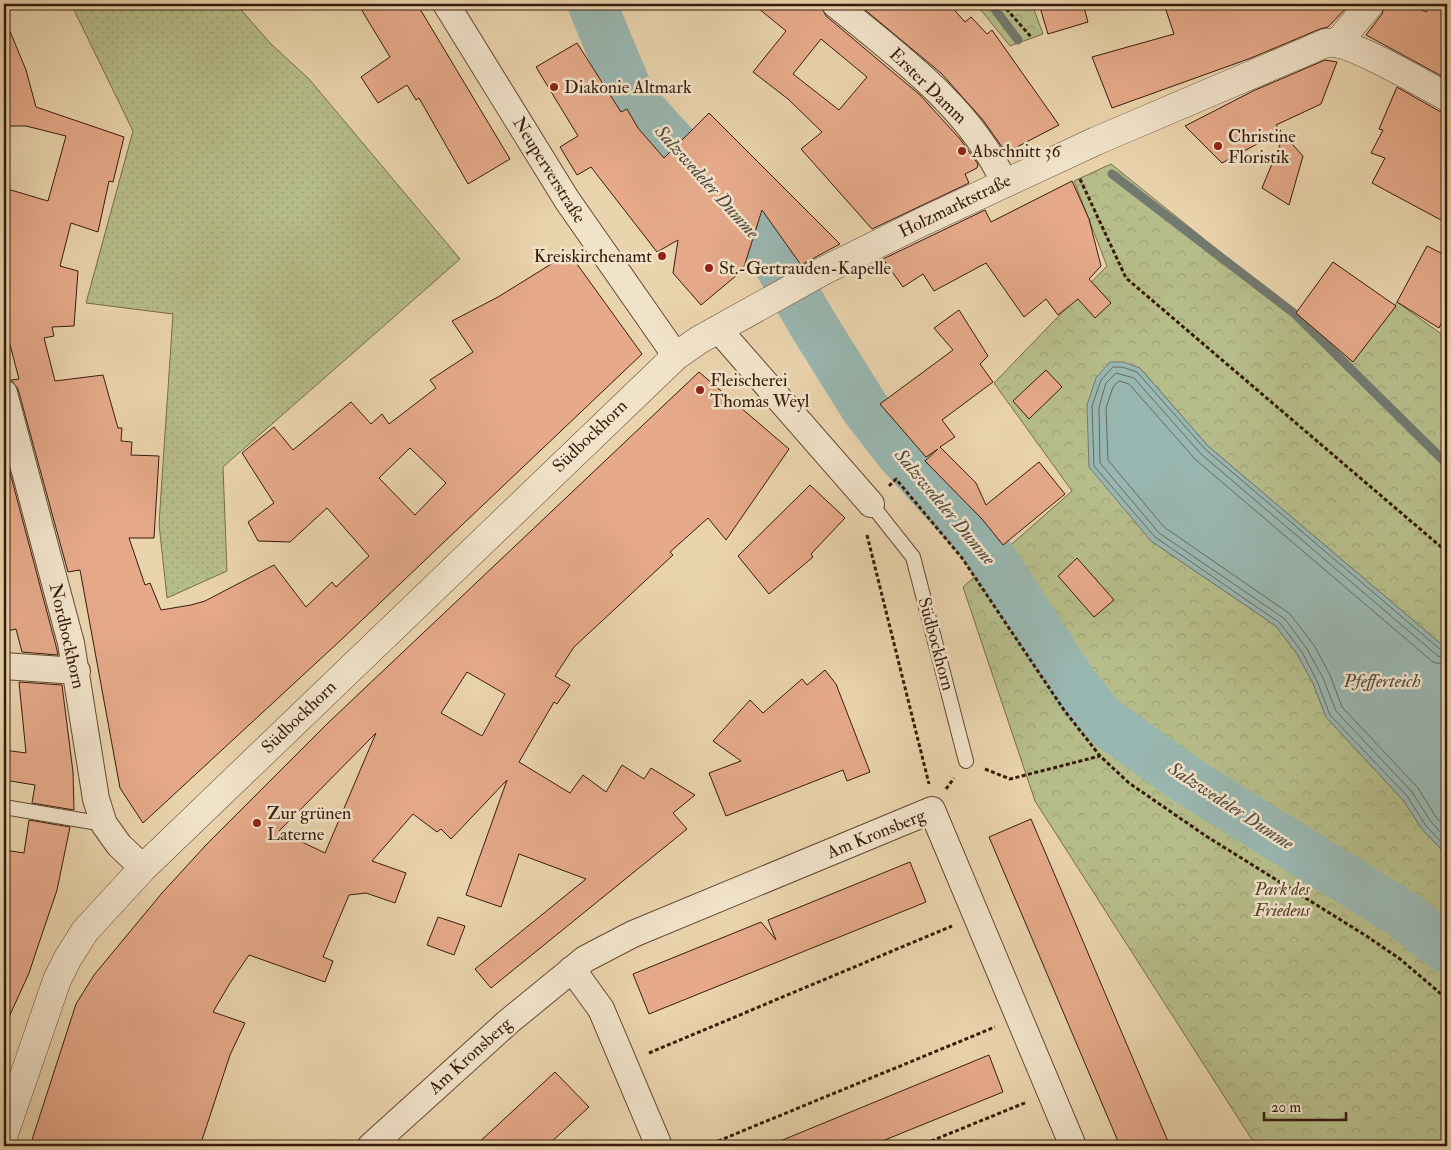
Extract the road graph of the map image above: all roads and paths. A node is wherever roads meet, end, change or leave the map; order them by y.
1 (446, 4) edge
2 (835, 4) edge
3 (1002, 4) edge
4 (1370, 4) edge
5 (1032, 38) dead end
6 (1338, 42) junction
7 (1447, 97) edge
8 (1069, 153) junction
9 (1004, 182) junction
10 (718, 329) junction
11 (676, 356) junction
12 (4, 393) edge
13 (871, 504) junction
14 (1447, 552) edge
15 (4, 666) edge
16 (77, 671) junction
17 (1100, 756) junction
18 (966, 761) junction
19 (4, 807) edge
20 (932, 810) junction
21 (104, 824) junction
22 (143, 868) junction
23 (976, 916) junction
24 (572, 969) junction
25 (1447, 999) edge
26 (1018, 1018) junction
27 (625, 1063) junction
28 (1050, 1092) junction
29 (4, 1134) edge
30 (371, 1146) edge
31 (659, 1146) edge
32 (706, 1146) edge
33 (918, 1146) edge
34 (1073, 1146) edge

1 - 11 street, Neuperverstraße
2 - 9 street, Erster Damm
3 - 5 path
4 - 6 street
6 - 7 street
6 - 8 street, Holzmarktstraße
8 - 9 street, Holzmarktstraße
8 - 14 path
9 - 10 street, Holzmarktstraße
10 - 11 street, Holzmarktstraße
10 - 13 street, Südbockhorn
11 - 22 street, Südbockhorn
12 - 16 street, Nordbockhorn
13 - 17 path
13 - 18 lane, Südbockhorn
13 - 20 path
15 - 16 street
16 - 21 street, Nordbockhorn
17 - 18 path
17 - 25 path
18 - 20 path
19 - 21 lane
20 - 23 street, Am Kronsberg
20 - 24 street, Am Kronsberg
21 - 22 street, Nordbockhorn
22 - 29 street, Südbockhorn
23 - 26 street, Am Kronsberg
23 - 27 path
24 - 27 street
24 - 30 street, Am Kronsberg
26 - 28 street, Am Kronsberg
26 - 32 path
27 - 31 street
28 - 33 path
28 - 34 street, Am Kronsberg

